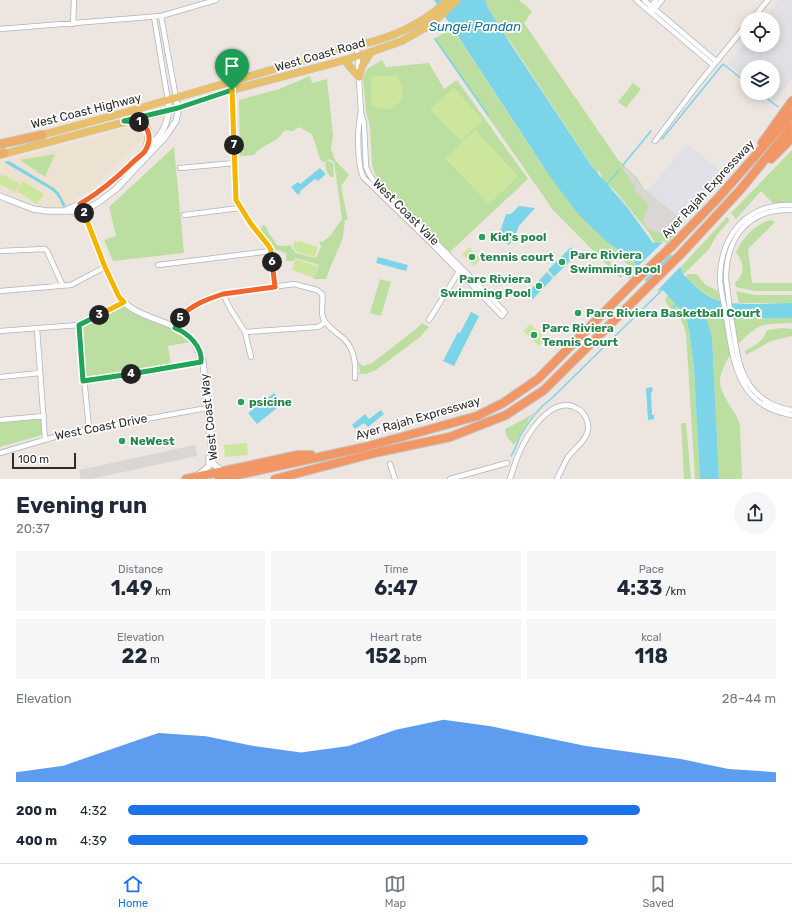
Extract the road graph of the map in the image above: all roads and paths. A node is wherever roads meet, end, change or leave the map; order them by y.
1 (74, 0) edge
2 (216, 0) edge
3 (448, 0) edge
4 (457, 0) edge
5 (636, 0) edge
6 (645, 0) edge
7 (658, 0) edge
8 (768, 0) edge
9 (653, 8) junction
10 (440, 12) junction
11 (649, 12) junction
12 (758, 12) edge
13 (161, 16) junction
14 (154, 17) junction
15 (663, 18) junction
16 (73, 24) junction
17 (0, 29) edge
18 (740, 32) edge
19 (357, 46) junction
20 (371, 52) junction
21 (358, 57) junction
22 (345, 61) junction
23 (714, 63) junction
24 (359, 77) junction
25 (232, 90) junction
26 (176, 98) junction
27 (168, 100) junction
28 (792, 101) edge
29 (178, 108) junction
30 (169, 110) junction
31 (792, 114) edge
32 (124, 121) junction
33 (792, 126) edge
34 (42, 135) joint
35 (792, 138) edge
36 (655, 141) dead end
37 (0, 143) edge
38 (144, 151) junction
39 (759, 151) junction
40 (1, 154) edge
41 (235, 163) junction
42 (180, 168) dead end
43 (741, 189) junction
44 (0, 196) edge
45 (80, 204) junction
46 (792, 205) edge
47 (240, 208) junction
48 (65, 210) junction
49 (792, 210) edge
50 (83, 211) junction
51 (184, 215) dead end
52 (271, 250) junction
53 (0, 251) edge
54 (158, 265) dead end
55 (105, 267) junction
56 (460, 269) junction
57 (63, 286) junction
58 (275, 287) junction
59 (0, 291) edge
60 (223, 294) junction
61 (485, 295) junction
62 (124, 302) junction
63 (429, 320) dead end
64 (325, 322) junction
65 (79, 325) junction
66 (175, 328) junction
67 (37, 329) junction
68 (0, 332) edge
69 (244, 332) junction
70 (251, 357) dead end
71 (202, 361) junction
72 (40, 373) junction
73 (0, 377) edge
74 (355, 378) dead end
75 (83, 381) junction
76 (757, 397) junction
77 (206, 409) junction
78 (792, 410) edge
79 (792, 415) edge
80 (44, 416) junction
81 (0, 420) edge
82 (89, 429) junction
83 (45, 439) junction
84 (0, 452) edge
85 (331, 454) junction
86 (507, 463) dead end
87 (390, 464) dead end
88 (224, 471) junction
89 (197, 476) junction
90 (465, 477) edge
91 (186, 479) edge
92 (219, 479) edge
93 (275, 479) edge
94 (395, 479) edge
95 (450, 479) edge
96 (510, 479) edge
97 (558, 479) edge

1 - 16 street
2 - 13 street
3 - 10 main road, West Coast Road
4 - 10 main road, West Coast Road
5 - 11 street
6 - 7 street
6 - 9 street
7 - 9 street
7 - 15 street
8 - 12 street
9 - 11 street
9 - 15 street
10 - 19 main road, West Coast Road
10 - 20 main road, West Coast Road
11 - 23 street
13 - 14 street
13 - 26 street
14 - 16 street
14 - 27 street
15 - 23 street
16 - 17 street
18 - 23 street
19 - 21 street, West Coast Vale
19 - 26 main road, West Coast Road
20 - 21 main road, West Coast Road
20 - 24 main road
21 - 22 main road, West Coast Road
21 - 24 street, West Coast Vale
22 - 24 main road
22 - 25 main road, West Coast Road
23 - 36 street
24 - 56 street, West Coast Vale
25 - 29 main road, West Coast Road
25 - 41 street
26 - 27 main road, West Coast Highway
26 - 29 street
27 - 30 street
27 - 34 main road, West Coast Highway
28 - 39 highway
29 - 30 main road, West Coast Highway
29 - 50 street
30 - 32 main road, West Coast Highway
30 - 38 street
31 - 39 highway, Ayer Rajah Expressway
32 - 38 main road
32 - 40 main road, West Coast Highway
33 - 43 highway, Ayer Rajah Expressway
34 - 37 highway
35 - 43 highway
38 - 45 street
39 - 85 highway, Ayer Rajah Expressway
41 - 42 street
41 - 47 street
43 - 93 highway, Ayer Rajah Expressway
44 - 48 street
45 - 48 street
45 - 50 street, West Coast Way
46 - 76 street
47 - 51 street
47 - 52 street
48 - 50 street
49 - 76 street
50 - 55 street, West Coast Way
52 - 54 street
52 - 58 street
53 - 57 street
55 - 57 street
55 - 62 street, West Coast Way
56 - 61 street, West Coast Vale
56 - 63 street
57 - 59 street
58 - 60 street
58 - 64 street
60 - 66 street
60 - 69 street
61 - 61 street, West Coast Vale
62 - 65 street
62 - 66 street, West Coast Way
64 - 69 street
64 - 74 street
65 - 67 street
65 - 75 street
66 - 71 street, West Coast Way
67 - 68 street
67 - 72 street
69 - 70 street
71 - 75 street
71 - 77 street, West Coast Way
72 - 73 street
72 - 80 street
75 - 82 street
76 - 78 street
76 - 79 street
77 - 82 street, West Coast Drive
77 - 88 street, West Coast Way
77 - 89 street, West Coast Way
80 - 81 street
80 - 83 street
82 - 83 street, West Coast Drive
83 - 84 street, West Coast Drive
85 - 88 highway
85 - 92 highway, Ayer Rajah Expressway
86 - 90 street
87 - 94 street
88 - 89 highway
89 - 91 highway
90 - 95 street
96 - 97 street

